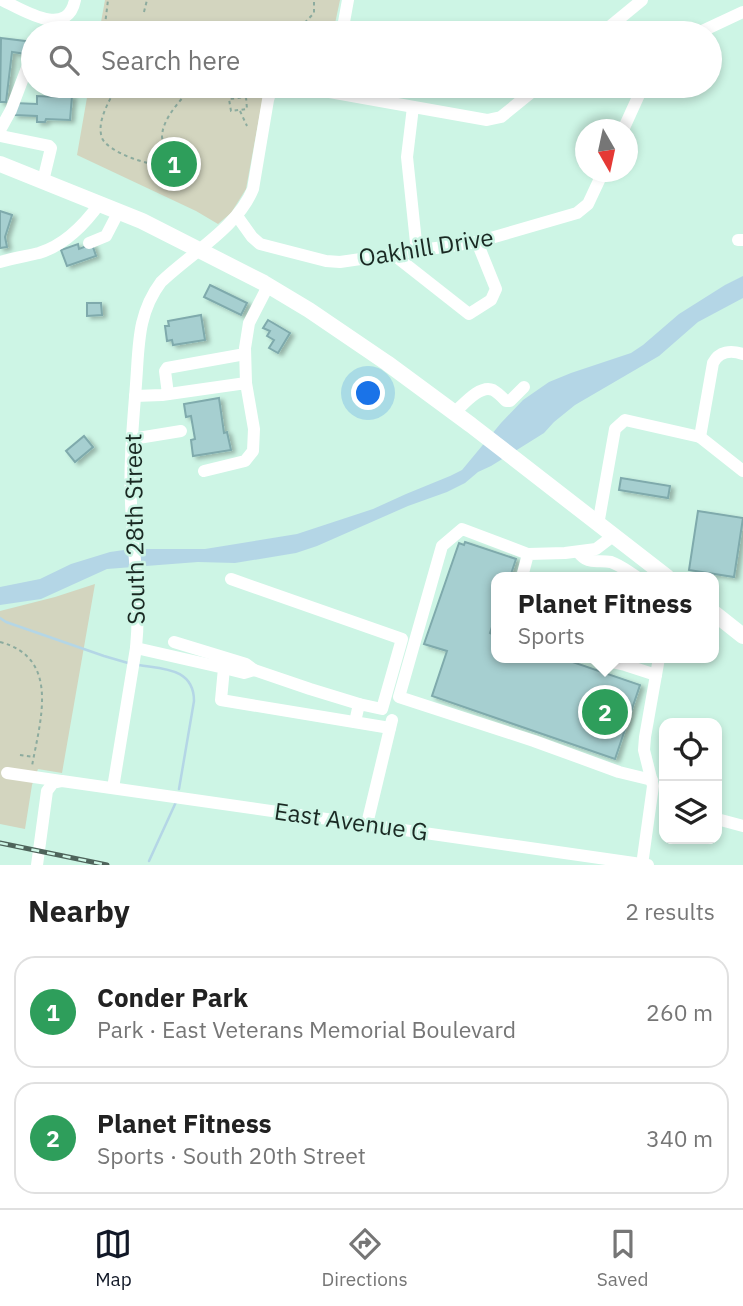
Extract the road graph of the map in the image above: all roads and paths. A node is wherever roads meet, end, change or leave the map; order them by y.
1 (2, 0) edge
2 (75, 0) edge
3 (108, 0) edge
4 (147, 0) edge
5 (314, 0) edge
6 (348, 0) edge
7 (642, 0) edge
8 (144, 12) dead end
9 (743, 12) edge
10 (113, 21) edge
11 (306, 21) edge
12 (344, 21) edge
13 (617, 21) edge
14 (722, 22) edge
15 (21, 84) edge
16 (111, 98) edge
17 (184, 98) edge
18 (237, 98) edge
19 (246, 98) edge
20 (267, 98) edge
21 (372, 98) edge
22 (524, 98) edge
23 (638, 98) edge
24 (414, 107) junction
25 (240, 110) junction
26 (628, 119) edge
27 (247, 126) dead end
28 (0, 130) edge
29 (0, 136) edge
30 (0, 164) edge
31 (43, 181) junction
32 (598, 182) edge
33 (100, 203) junction
34 (119, 211) junction
35 (237, 216) junction
36 (477, 242) junction
37 (89, 243) dead end
38 (200, 249) junction
39 (417, 252) junction
40 (394, 255) junction
41 (0, 262) edge
42 (268, 286) junction
43 (245, 354) junction
44 (743, 355) edge
45 (246, 383) junction
46 (524, 387) dead end
47 (168, 394) junction
48 (135, 396) junction
49 (454, 413) junction
50 (181, 431) dead end
51 (700, 437) junction
52 (132, 439) junction
53 (204, 471) dead end
54 (743, 471) edge
55 (598, 525) junction
56 (613, 536) junction
57 (578, 552) junction
58 (528, 554) junction
59 (523, 572) edge
60 (628, 572) edge
61 (660, 572) edge
62 (230, 579) dead end
63 (719, 618) edge
64 (743, 636) edge
65 (0, 642) edge
66 (174, 642) dead end
67 (136, 648) junction
68 (630, 663) edge
69 (658, 663) edge
70 (224, 668) junction
71 (254, 670) junction
72 (656, 676) junction
73 (359, 704) junction
74 (355, 722) junction
75 (20, 755) dead end
76 (34, 758) junction
77 (32, 770) dead end
78 (7, 773) dead end
79 (652, 780) junction
80 (57, 782) junction
81 (113, 788) junction
82 (651, 800) junction
83 (659, 802) edge
84 (722, 820) edge
85 (367, 824) junction
86 (743, 826) edge
87 (37, 865) edge
88 (642, 865) edge
89 (648, 865) edge

1 - 2 street
3 - 10 path
4 - 8 path
5 - 11 path
6 - 12 street
7 - 13 street
9 - 14 street
15 - 28 street
16 - 17 path
18 - 25 path
19 - 25 path
20 - 35 street, South 28th Street
21 - 24 street
22 - 24 street
23 - 26 street
24 - 39 street
25 - 27 path
29 - 31 street
30 - 31 main road
31 - 33 main road
32 - 36 street, Oakhill Drive
33 - 34 main road
33 - 41 street
34 - 37 street
34 - 38 main road
35 - 38 street, South 28th Street
35 - 40 street, Oakhill Drive
36 - 39 street, Oakhill Drive
36 - 40 street
38 - 42 main road
38 - 48 street, South 28th Street
39 - 40 street, Oakhill Drive
42 - 43 street
42 - 49 main road
43 - 45 street
43 - 47 street
44 - 51 street
45 - 47 street
45 - 53 street
46 - 49 street
47 - 48 street
48 - 52 street, South 28th Street
49 - 55 main road
50 - 52 street
51 - 54 street
51 - 55 street
52 - 67 street, South 28th Street
55 - 56 main road
56 - 57 street
56 - 61 main road
57 - 58 street
57 - 60 street
58 - 59 street
58 - 79 street
62 - 73 street
63 - 64 main road
65 - 76 path
66 - 71 street
67 - 70 street
67 - 81 street, South 28th Street
68 - 72 street
69 - 72 street
70 - 71 street
70 - 74 street
71 - 73 street
72 - 79 street
73 - 74 street
74 - 85 street
75 - 76 path
76 - 77 path
78 - 80 street, East Avenue G
79 - 82 street
80 - 81 street, East Avenue G
80 - 87 street
81 - 85 street, East Avenue G
82 - 83 street
82 - 88 street
84 - 86 street
85 - 88 street, East Avenue G
88 - 89 street, East Avenue G

